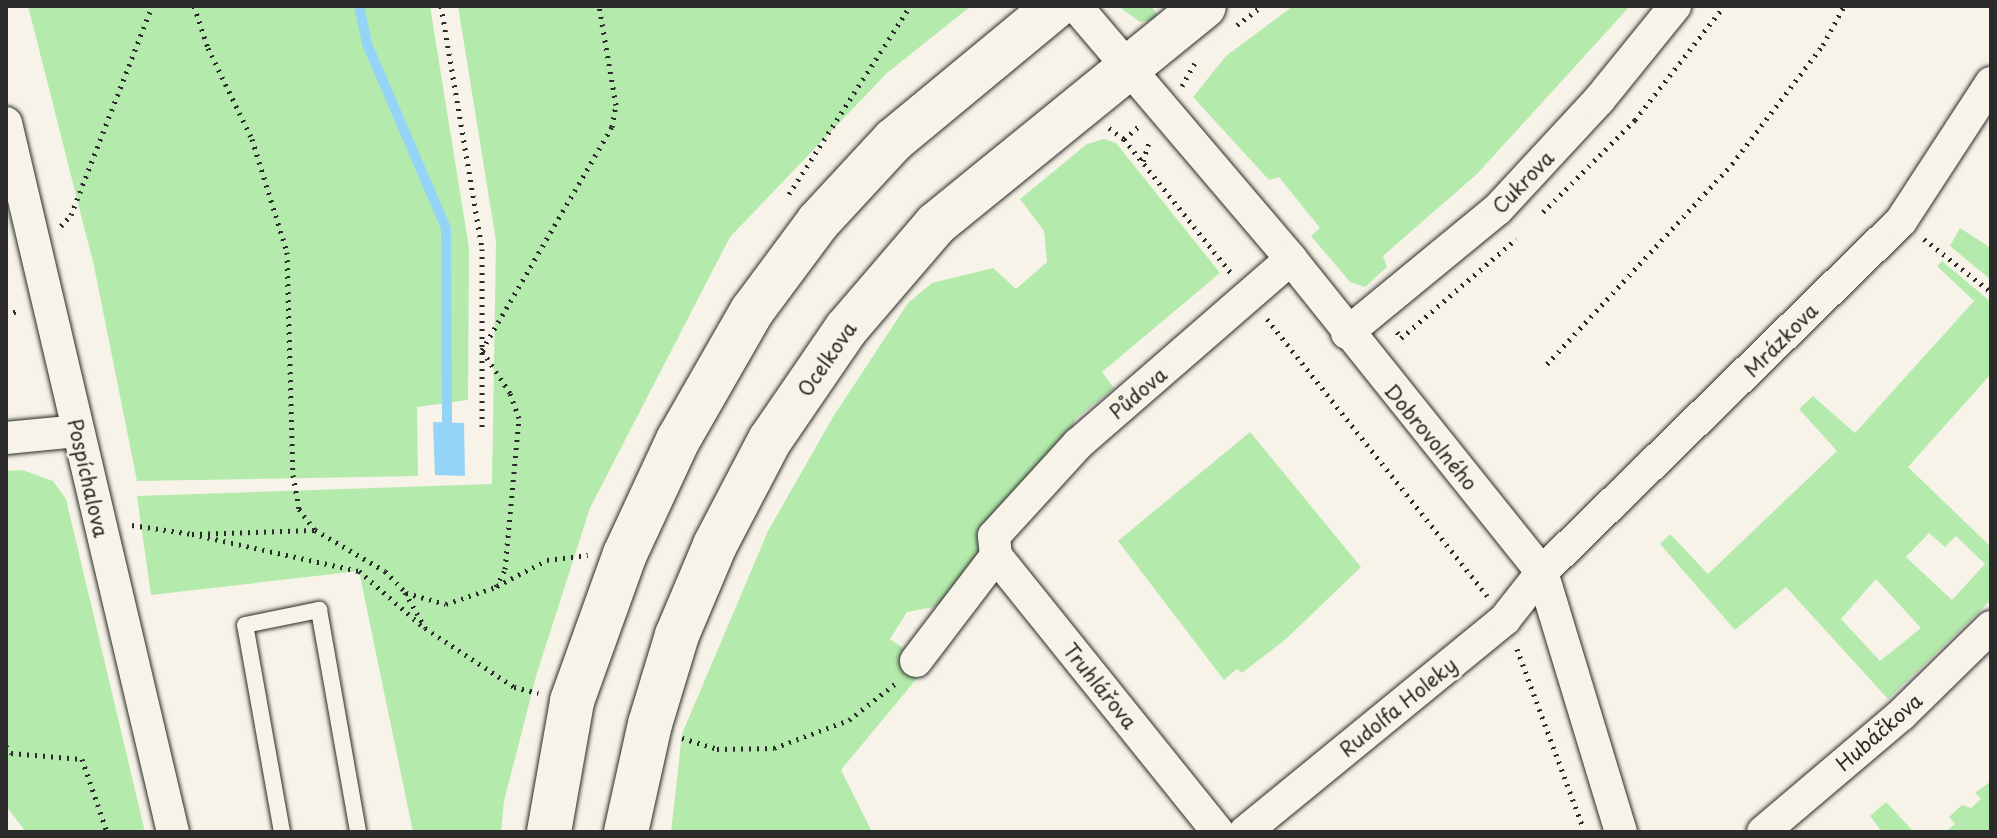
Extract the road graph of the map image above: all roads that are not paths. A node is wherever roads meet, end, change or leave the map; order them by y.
1 (1056, 6) edge
2 (1076, 6) edge
3 (1204, 6) edge
4 (1675, 6) edge
5 (1137, 80) junction
6 (1991, 83) edge
7 (6, 123) edge
8 (1291, 259) junction
9 (1347, 333) junction
10 (77, 431) junction
11 (6, 438) edge
12 (995, 546) junction
13 (1542, 572) junction
14 (1991, 627) edge
15 (916, 661) road end
16 (173, 832) edge
17 (282, 832) edge
18 (358, 832) edge
19 (549, 832) edge
20 (626, 832) edge
21 (1218, 832) edge
22 (1245, 832) edge
23 (1621, 832) edge
24 (1763, 832) edge

1 - 19 street
2 - 5 street, Dobrovolného
3 - 5 street, Ocelkova
4 - 9 street, Cukrova
5 - 8 street, Dobrovolného
5 - 20 street, Ocelkova
6 - 13 street, Mrázkova
7 - 10 street, Pospíchalova
8 - 9 street, Dobrovolného
8 - 12 street, Půdova
9 - 13 street, Dobrovolného
10 - 11 street
10 - 16 street, Pospíchalova
12 - 15 street, Půdova
12 - 21 street, Truhlářova
13 - 22 street, Rudolfa Holeky
13 - 23 street, Dobrovolného
14 - 24 street, Hubáčkova
17 - 18 lane

